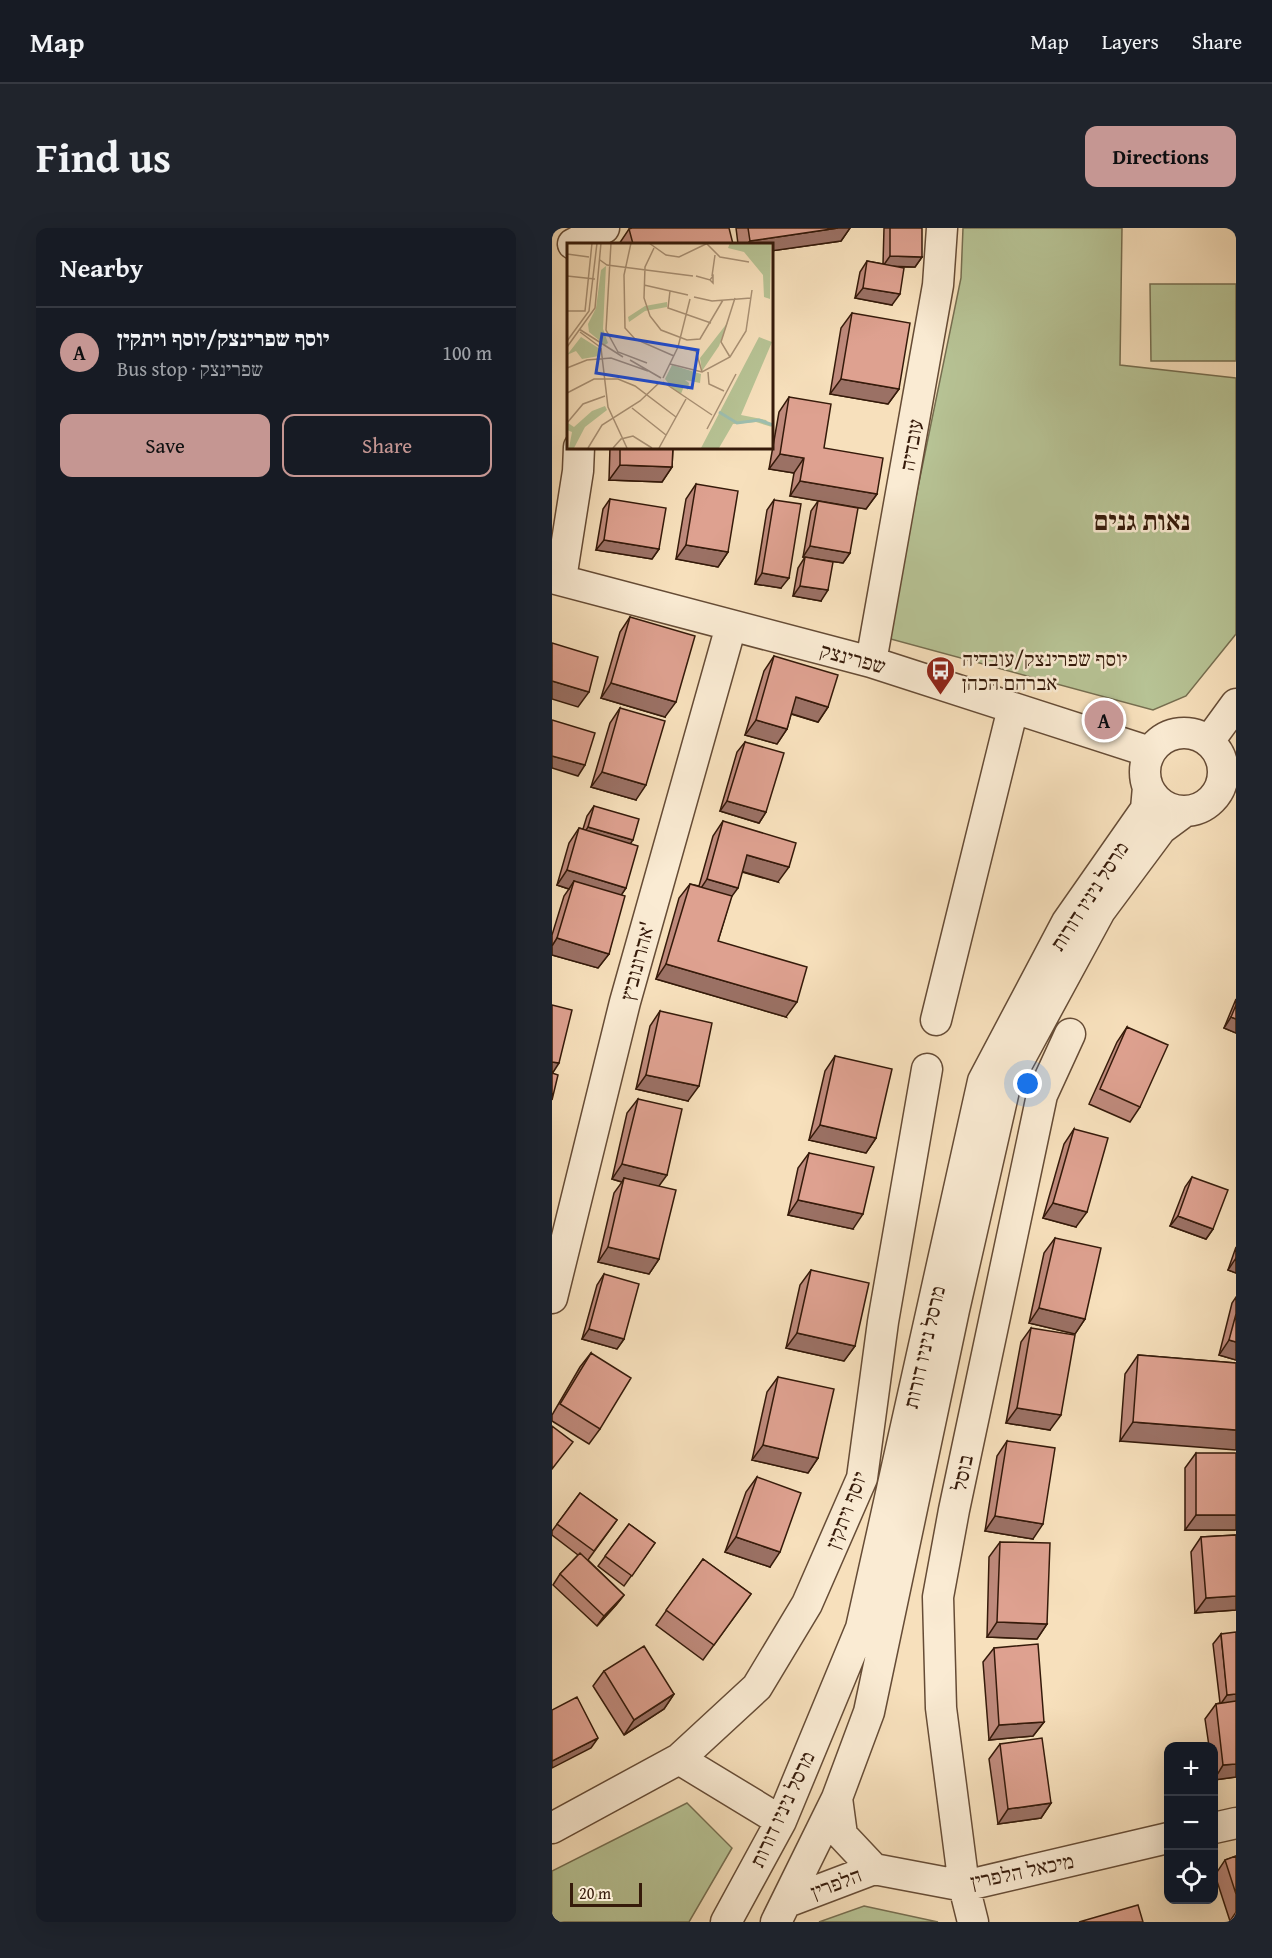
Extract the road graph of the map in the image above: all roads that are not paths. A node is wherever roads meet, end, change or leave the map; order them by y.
1 (604, 228) edge
2 (942, 228) edge
3 (575, 243) edge
4 (579, 448) edge
5 (556, 579) edge
6 (731, 626) junction
7 (871, 662) junction
8 (1236, 704) edge
9 (1013, 708) junction
10 (1209, 741) junction
11 (1150, 752) junction
12 (1148, 787) junction
13 (1226, 802) edge
14 (1184, 812) junction
15 (936, 1020) dead end
16 (1070, 1034) dead end
17 (927, 1069) dead end
18 (552, 1298) edge
19 (679, 1759) junction
20 (837, 1798) junction
21 (781, 1821) junction
22 (1236, 1823) edge
23 (1218, 1827) edge
24 (552, 1828) edge
25 (1164, 1839) edge
26 (874, 1869) junction
27 (964, 1886) junction
28 (781, 1912) edge
29 (726, 1922) edge
30 (973, 1922) edge

1 - 3 street
2 - 7 street, עובדיה
4 - 5 street
5 - 6 street, שפרינצק
6 - 7 street, שפרינצק
6 - 18 street, אהרונוביץ'
7 - 9 street, שפרינצק
8 - 10 street
9 - 11 street, שפרינצק
9 - 15 street
10 - 11 street
10 - 13 street
11 - 12 street
12 - 14 street
12 - 21 street, מרסל ניניו דורות
13 - 14 street
14 - 20 street, מרסל ניניו דורות
16 - 27 street, בוסל
17 - 19 street, יוסף ויתקין
19 - 21 street
19 - 24 street, יוסף ויתקין
20 - 26 street, הלפרין
20 - 28 street, מרסל ניניו דורות
21 - 29 street, מרסל ניניו דורות
22 - 23 street
25 - 27 street, מיכאל הלפרין
26 - 27 street, מיכאל הלפרין
26 - 28 street, הלפרין
27 - 30 street, בוסל

